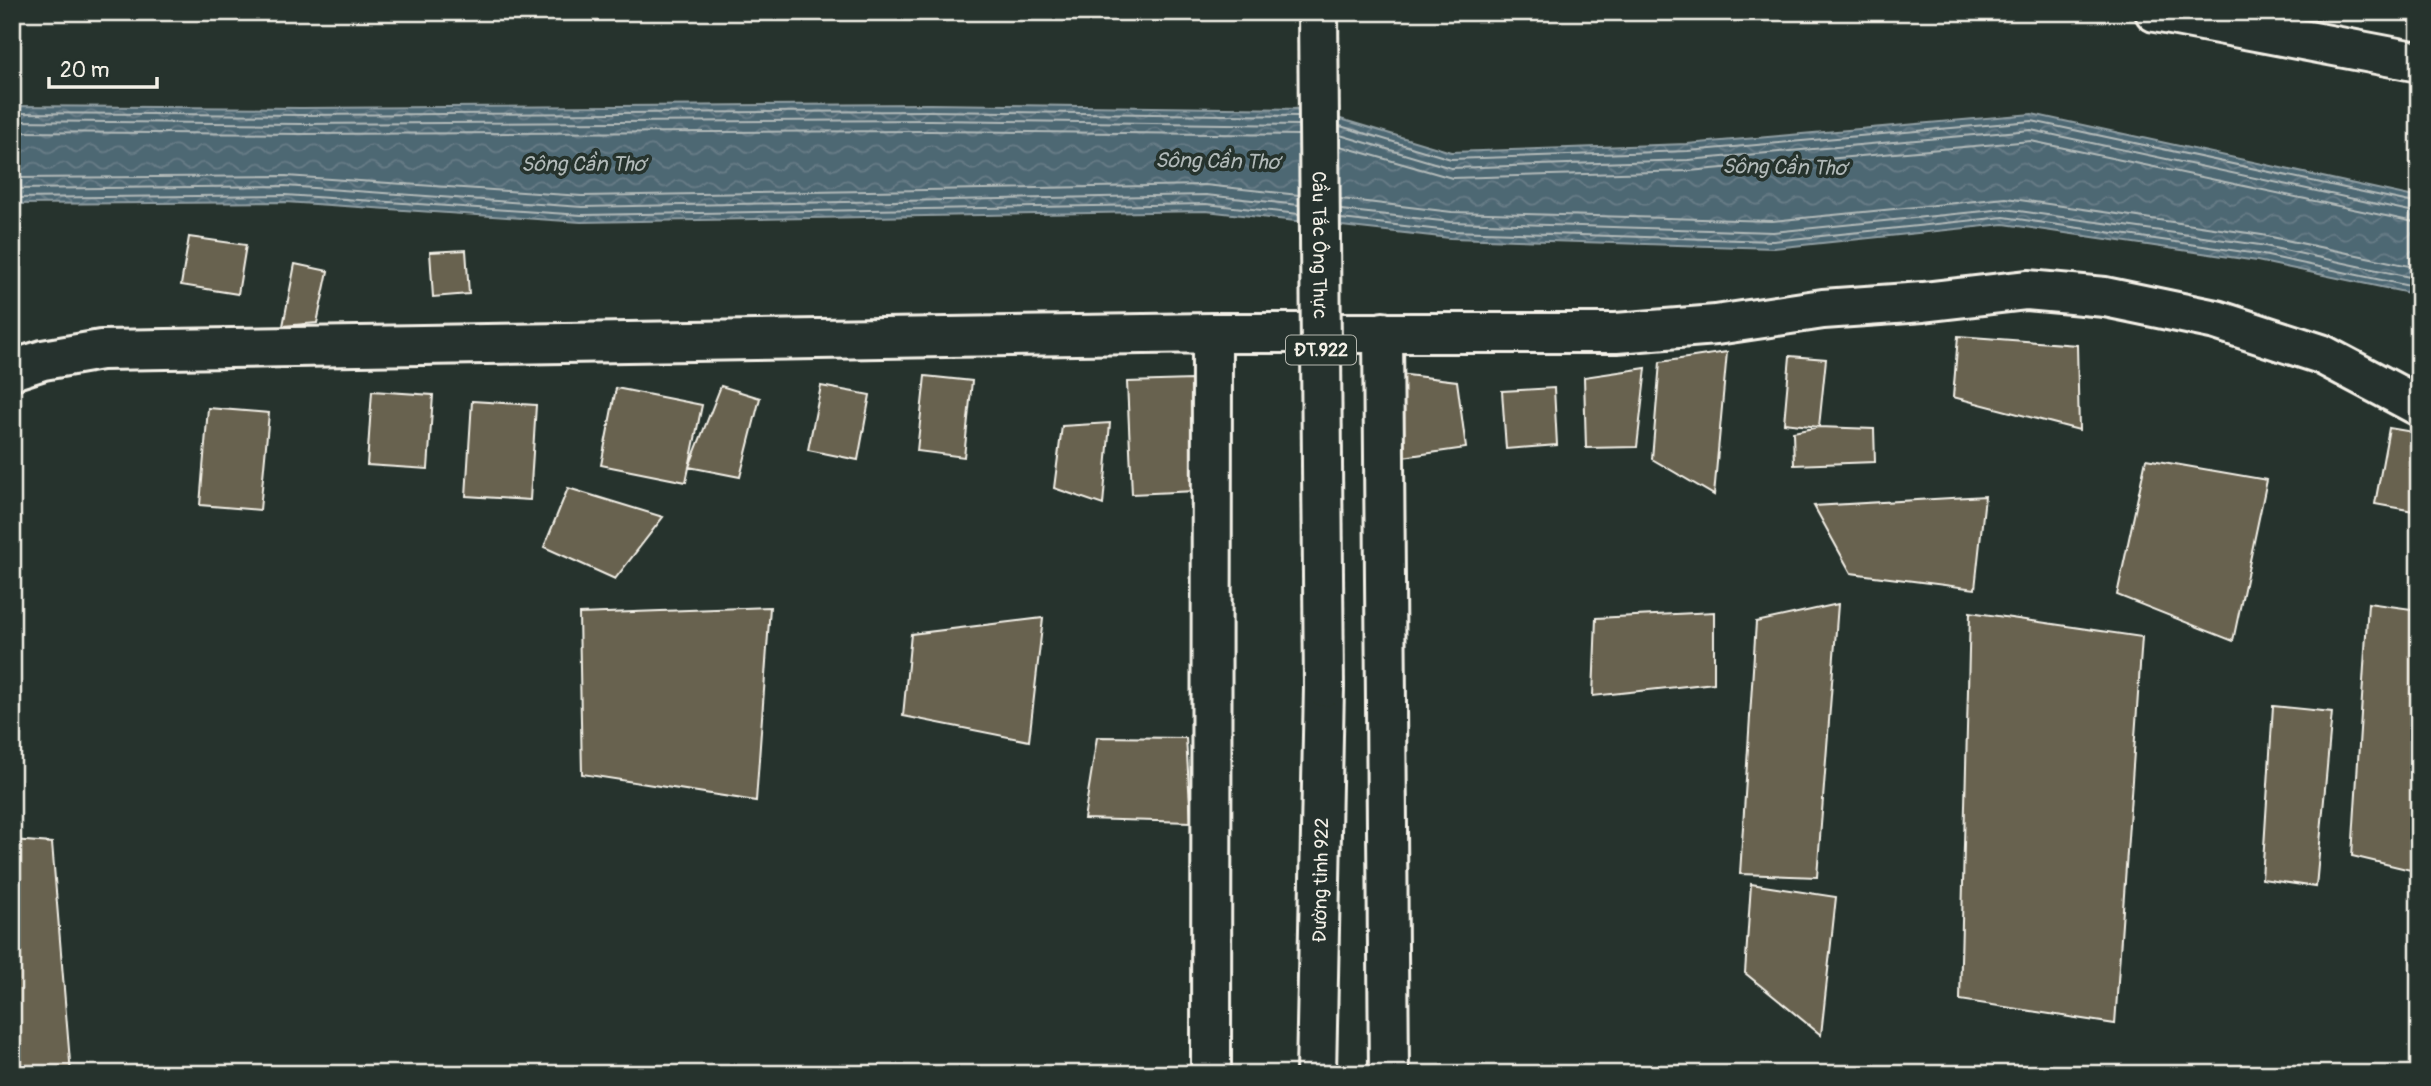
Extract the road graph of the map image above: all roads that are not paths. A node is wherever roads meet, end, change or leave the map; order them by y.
1 (1318, 12) edge
2 (2155, 12) edge
3 (2419, 62) edge
4 (1383, 332) junction
5 (1212, 333) junction
6 (12, 370) edge
7 (2419, 406) edge
8 (1324, 687) joint
9 (1211, 1074) edge
10 (1317, 1074) edge
11 (1390, 1074) edge

1 - 8 street, Cầu Tắc Ông Thực / ĐT.922, bridge
2 - 3 street
4 - 5 street
4 - 7 street
4 - 11 street
5 - 6 street
5 - 9 street
8 - 10 street, Đường tỉnh 922 / ĐT.922

